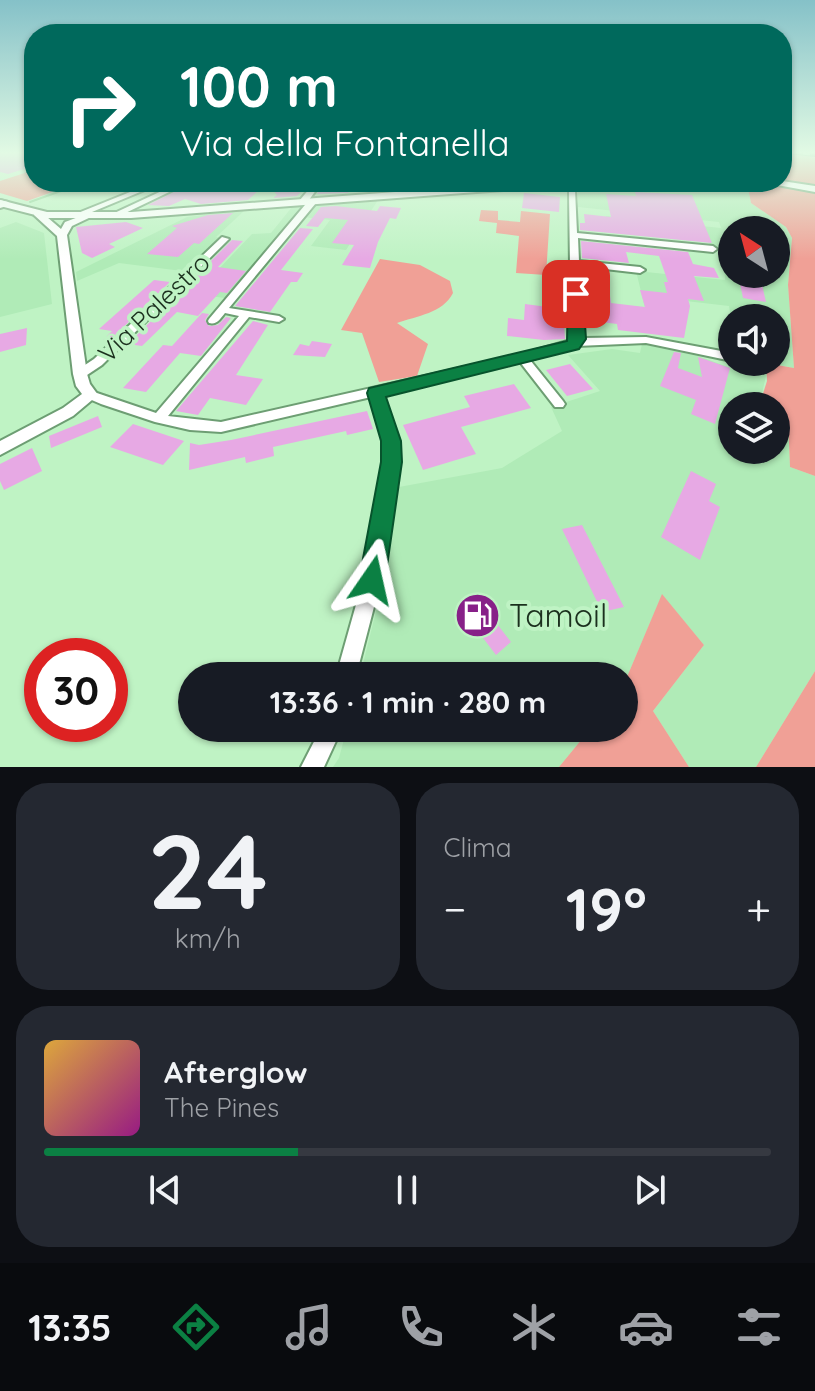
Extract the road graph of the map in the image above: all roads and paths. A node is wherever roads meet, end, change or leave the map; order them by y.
1 (137, 192) edge
2 (165, 192) edge
3 (314, 192) edge
4 (386, 192) edge
5 (424, 192) edge
6 (568, 192) edge
7 (357, 198) junction
8 (308, 202) junction
9 (1, 203) edge
10 (37, 213) junction
11 (83, 215) junction
12 (112, 216) junction
13 (58, 230) junction
14 (574, 235) junction
15 (225, 239) dead end
16 (713, 249) dead end
17 (575, 263) junction
18 (640, 270) dead end
19 (223, 310) junction
20 (246, 314) junction
21 (279, 319) dead end
22 (213, 321) dead end
23 (577, 342) junction
24 (718, 354) edge
25 (523, 358) junction
26 (80, 374) junction
27 (376, 393) junction
28 (91, 395) junction
29 (559, 404) dead end
30 (160, 417) junction
31 (0, 449) edge
32 (350, 662) edge
33 (325, 742) edge
34 (312, 767) edge

1 - 11 street
2 - 12 street
3 - 8 street
4 - 7 main road
5 - 7 main road
6 - 14 street
7 - 8 main road
8 - 12 main road
8 - 19 street
9 - 10 main road
9 - 11 main road
10 - 11 main road
10 - 13 street
11 - 12 main road
11 - 13 street
13 - 26 street
14 - 16 street
14 - 17 street
15 - 26 street, Via Palestro
17 - 18 street
17 - 23 street
19 - 20 street
19 - 22 street
20 - 21 street
20 - 30 street
23 - 24 street
23 - 25 street
25 - 27 street
25 - 29 street
26 - 28 street
27 - 30 street
27 - 32 street
28 - 30 street
28 - 31 street
33 - 34 street

